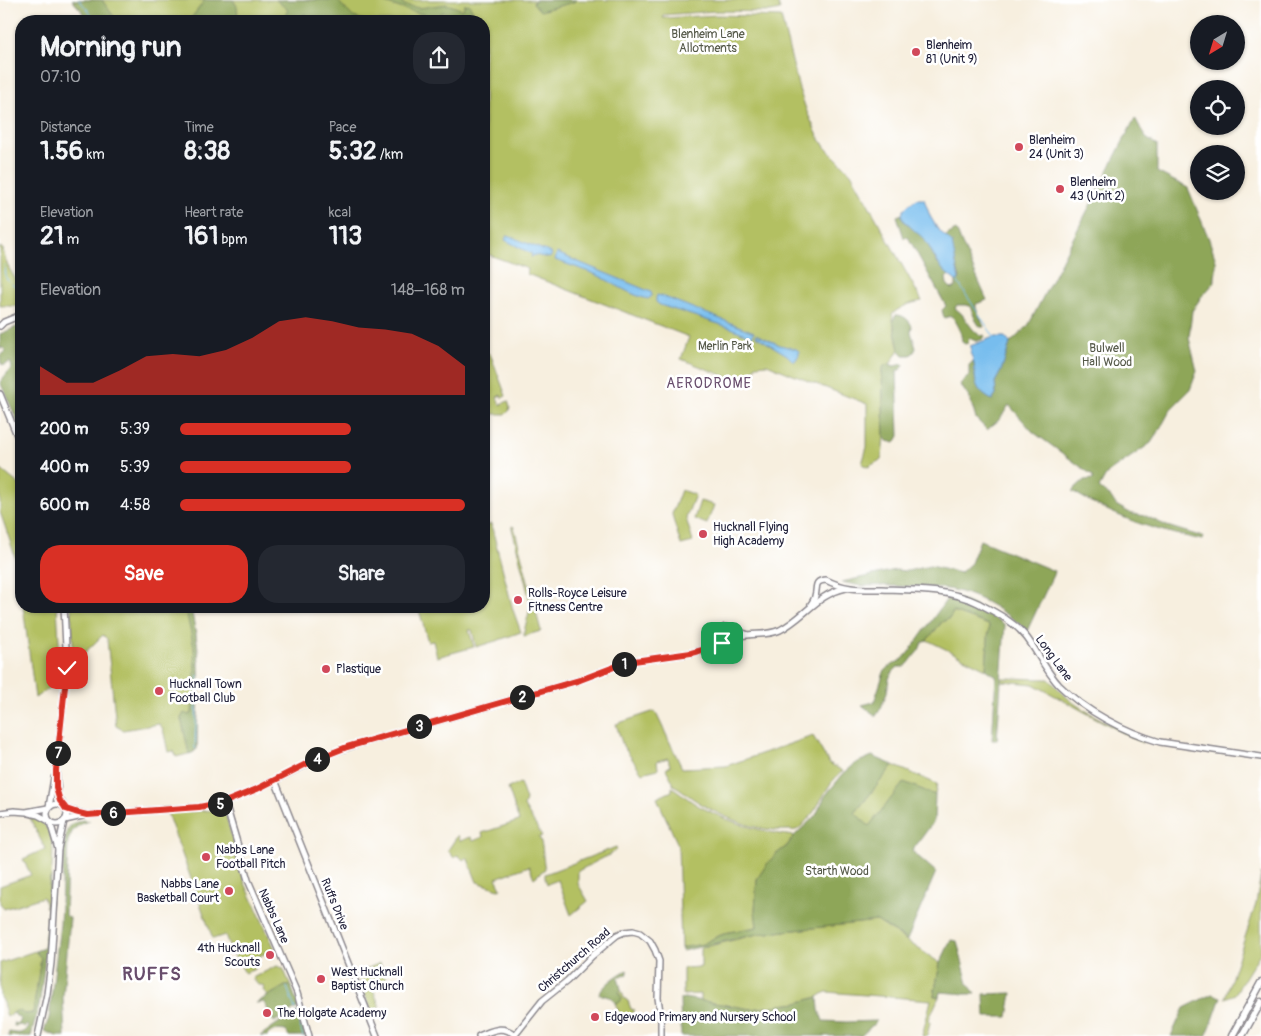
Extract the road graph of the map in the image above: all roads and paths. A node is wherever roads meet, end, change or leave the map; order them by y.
1 (15, 317) edge
2 (1, 323) edge
3 (0, 394) edge
4 (15, 430) edge
5 (829, 582) junction
6 (846, 588) junction
7 (816, 589) junction
8 (827, 596) junction
9 (810, 606) junction
10 (64, 613) edge
11 (730, 628) junction
12 (748, 635) junction
13 (718, 636) junction
14 (733, 640) junction
15 (725, 644) junction
16 (709, 648) junction
17 (1261, 757) edge
18 (56, 770) junction
19 (275, 780) junction
20 (225, 802) junction
21 (49, 807) junction
22 (65, 808) junction
23 (26, 812) junction
24 (0, 813) edge
25 (87, 815) junction
26 (49, 821) junction
27 (64, 821) junction
28 (58, 849) junction
29 (1261, 983) edge
30 (1261, 1002) edge
31 (38, 1036) edge
32 (309, 1036) edge
33 (377, 1036) edge
34 (479, 1036) edge
35 (660, 1036) edge
36 (1232, 1036) edge
37 (1242, 1036) edge

1 - 2 main road
3 - 4 main road
5 - 6 main road
5 - 7 main road
5 - 8 main road
6 - 8 main road
6 - 17 main road, Long Lane
7 - 8 main road
7 - 9 main road
8 - 9 main road
9 - 12 main road
10 - 18 main road
11 - 12 main road
11 - 13 main road
11 - 14 main road
12 - 14 main road
13 - 15 main road
13 - 16 main road
14 - 15 main road
15 - 16 main road
16 - 19 main road
18 - 21 main road
18 - 22 main road
19 - 20 main road
19 - 33 main road, Ruffs Drive
20 - 25 main road
20 - 32 main road, Nabbs Lane
21 - 22 main road
21 - 23 main road
21 - 26 main road
22 - 25 main road
22 - 27 main road
23 - 24 main road
23 - 26 main road
25 - 27 main road
26 - 27 main road
26 - 28 main road
27 - 28 main road
28 - 31 main road
29 - 36 highway
30 - 37 highway
34 - 35 main road, Christchurch Road

